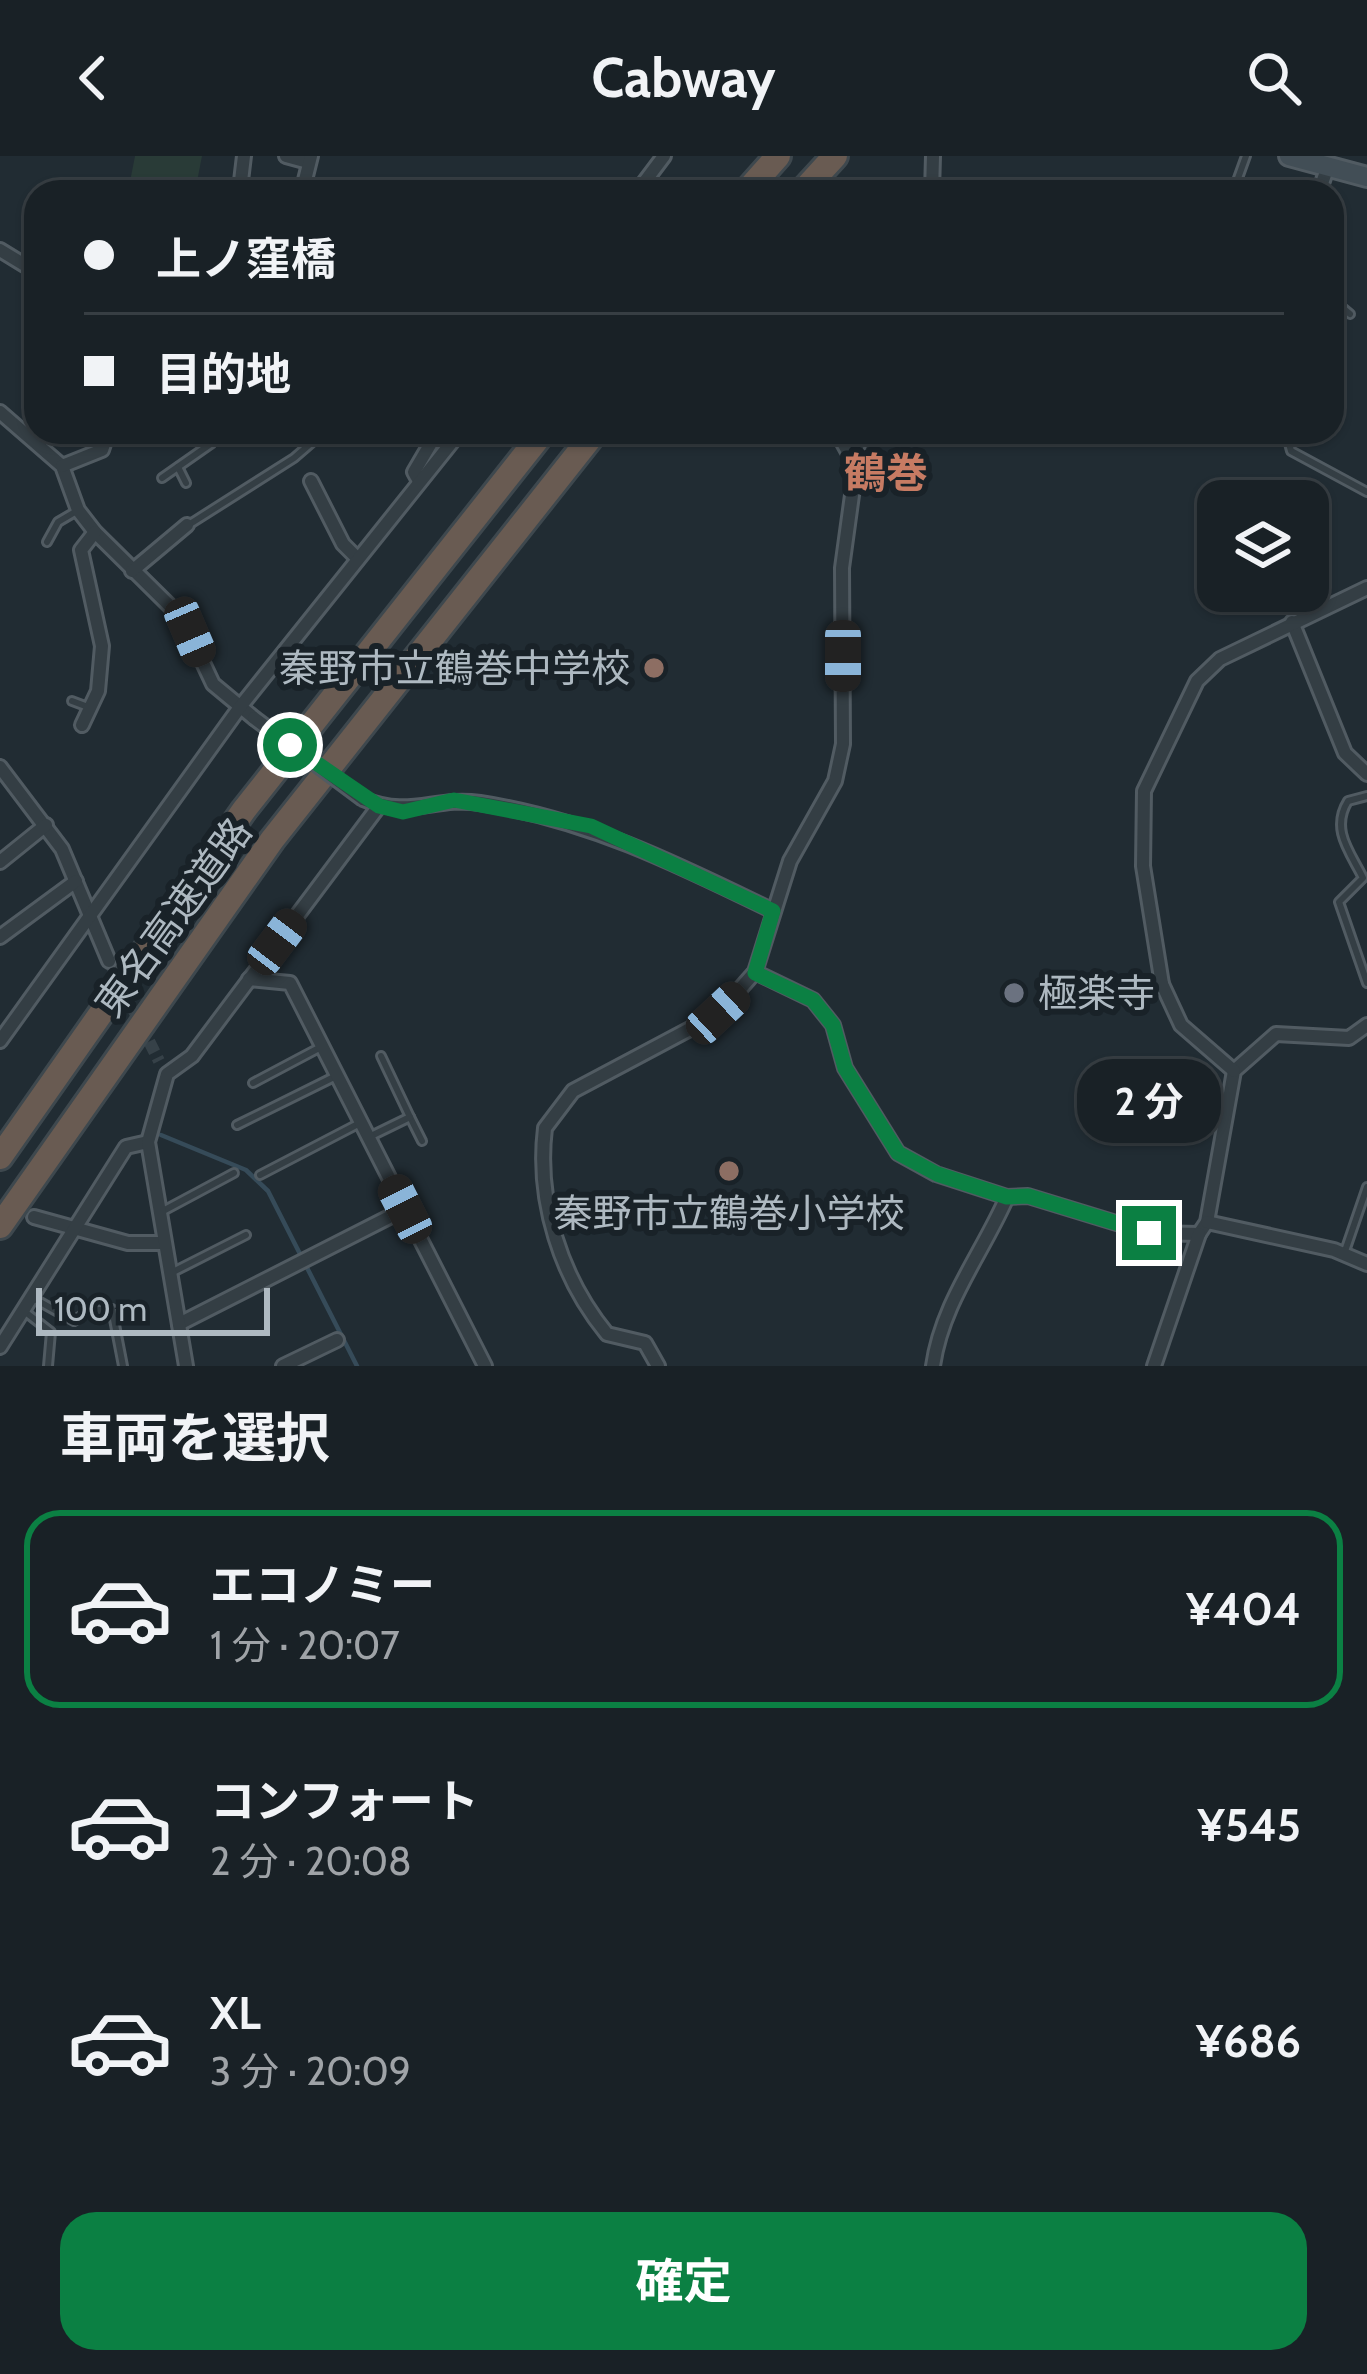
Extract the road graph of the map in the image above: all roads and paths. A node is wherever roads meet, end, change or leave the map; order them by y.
1 (286, 156) edge
2 (778, 156) edge
3 (835, 156) edge
4 (1289, 156) edge
5 (310, 159) edge
6 (1328, 166) junction
7 (1367, 177) edge
8 (757, 180) edge
9 (813, 180) edge
10 (1323, 180) edge
11 (1344, 309) edge
12 (1350, 314) dead end
13 (0, 412) edge
14 (24, 433) edge
15 (37, 444) edge
16 (104, 444) edge
17 (211, 444) edge
18 (310, 444) edge
19 (429, 444) edge
20 (450, 444) edge
21 (534, 444) edge
22 (586, 444) edge
23 (845, 444) edge
24 (858, 444) edge
25 (1289, 444) edge
26 (853, 455) junction
27 (62, 466) junction
28 (178, 467) junction
29 (162, 478) dead end
30 (311, 481) dead end
31 (419, 481) junction
32 (186, 483) dead end
33 (1367, 492) edge
34 (79, 510) junction
35 (187, 525) joint
36 (95, 532) junction
37 (47, 542) dead end
38 (358, 559) junction
39 (132, 572) junction
40 (1367, 588) edge
41 (92, 591) junction
42 (73, 594) dead end
43 (1292, 622) junction
44 (72, 700) dead end
45 (88, 707) junction
46 (240, 707) junction
47 (82, 725) dead end
48 (1367, 774) edge
49 (3, 775) edge
50 (1367, 796) edge
51 (379, 806) junction
52 (46, 825) junction
53 (0, 862) edge
54 (76, 880) junction
55 (773, 911) junction
56 (87, 917) junction
57 (0, 937) edge
58 (109, 961) tunnel mouth
59 (755, 973) junction
60 (249, 979) junction
61 (1367, 983) edge
62 (1162, 984) junction
63 (1082, 993) dead end
64 (4, 1024) edge
65 (1367, 1024) edge
66 (0, 1041) edge
67 (322, 1047) junction
68 (381, 1056) dead end
69 (1234, 1071) junction
70 (337, 1075) junction
71 (253, 1083) dead end
72 (410, 1117) junction
73 (361, 1122) junction
74 (237, 1125) dead end
75 (369, 1137) junction
76 (422, 1141) dead end
77 (148, 1142) junction
78 (0, 1157) edge
79 (234, 1173) dead end
80 (260, 1175) dead end
81 (1367, 1187) edge
82 (1007, 1197) junction
83 (405, 1209) junction
84 (160, 1212) junction
85 (34, 1217) dead end
86 (76, 1225) junction
87 (0, 1226) edge
88 (1203, 1228) junction
89 (246, 1235) dead end
90 (164, 1244) junction
91 (1344, 1254) junction
92 (1367, 1264) edge
93 (170, 1274) junction
94 (32, 1297) junction
95 (23, 1310) junction
96 (179, 1324) junction
97 (338, 1340) dead end
98 (0, 1347) edge
99 (48, 1366) edge
100 (123, 1366) edge
101 (186, 1366) edge
102 (283, 1366) edge
103 (484, 1366) edge
104 (658, 1366) edge
105 (933, 1366) edge
106 (1154, 1366) edge

1 - 5 street
2 - 8 highway
3 - 9 highway
4 - 6 street
6 - 7 street
6 - 10 street
11 - 12 lane
13 - 14 street
15 - 27 street
16 - 27 street
17 - 28 lane
18 - 35 lane
19 - 31 street
20 - 31 street
21 - 78 highway, 東名高速道路
22 - 87 highway, 東名高速道路
23 - 26 street
24 - 26 street
25 - 33 lane
26 - 55 street
27 - 34 street
28 - 29 lane
28 - 32 lane
30 - 38 street
31 - 38 street
34 - 36 street
34 - 37 lane
35 - 39 street
36 - 39 street
36 - 41 street
38 - 46 street
39 - 46 street
40 - 43 street
41 - 42 street
41 - 45 street
43 - 48 street
43 - 62 street
44 - 45 lane
45 - 47 street
46 - 51 street, bridge
46 - 56 street
49 - 52 street
50 - 61 lane
51 - 55 street
51 - 60 street
52 - 53 street
52 - 54 street
54 - 56 street
54 - 57 street
55 - 59 street
56 - 58 street
56 - 64 street
59 - 82 street
59 - 104 street
60 - 67 street
60 - 77 street
62 - 63 street
62 - 69 street
64 - 66 street
65 - 69 street
67 - 70 street
67 - 71 lane
68 - 72 lane
69 - 88 street
70 - 73 street
70 - 74 lane
72 - 75 lane
72 - 76 lane
73 - 75 street
73 - 80 lane
75 - 83 street
77 - 84 street
77 - 86 street
79 - 84 lane
81 - 91 lane
82 - 88 street
82 - 105 street
83 - 96 street
83 - 103 street
84 - 90 street
85 - 86 street
86 - 90 street
86 - 94 street
88 - 91 street
88 - 106 street
89 - 93 lane
90 - 93 street
91 - 92 street
93 - 96 street
94 - 95 street
94 - 100 lane
95 - 98 street
95 - 99 lane
96 - 101 street
97 - 102 street

